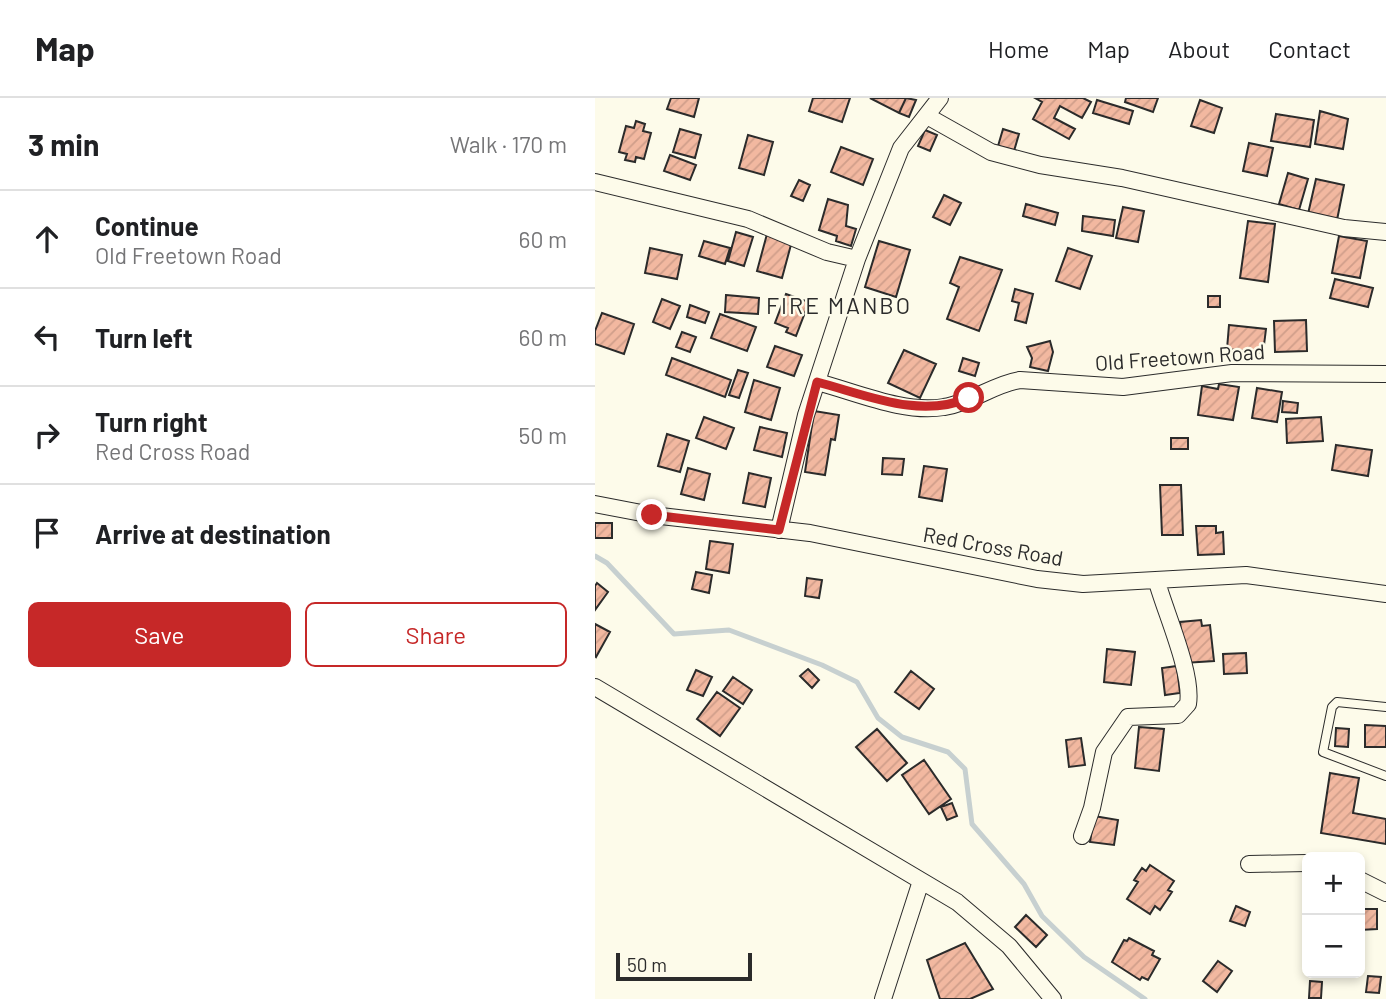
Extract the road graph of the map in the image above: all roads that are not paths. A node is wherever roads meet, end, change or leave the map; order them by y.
1 (940, 98) edge
2 (927, 117) junction
3 (595, 182) edge
4 (1386, 232) edge
5 (857, 259) junction
6 (1386, 374) edge
7 (817, 382) junction
8 (595, 504) edge
9 (779, 530) junction
10 (1157, 582) junction
11 (1386, 594) edge
12 (595, 687) edge
13 (1386, 707) edge
14 (1386, 776) edge
15 (1082, 836) dead end
16 (1302, 863) edge
17 (1248, 864) dead end
18 (921, 881) junction
19 (1365, 882) edge
20 (1386, 893) edge
21 (883, 999) edge
22 (1053, 999) edge

1 - 2 street
2 - 4 street
2 - 5 street
3 - 5 street
5 - 7 street
6 - 7 street, Old Freetown Road
7 - 9 street
8 - 9 street, Red Cross Road
9 - 10 street, Red Cross Road
10 - 11 street, Red Cross Road
10 - 15 street
12 - 18 street
13 - 14 lane
16 - 17 street
18 - 21 street
18 - 22 street
19 - 20 street

